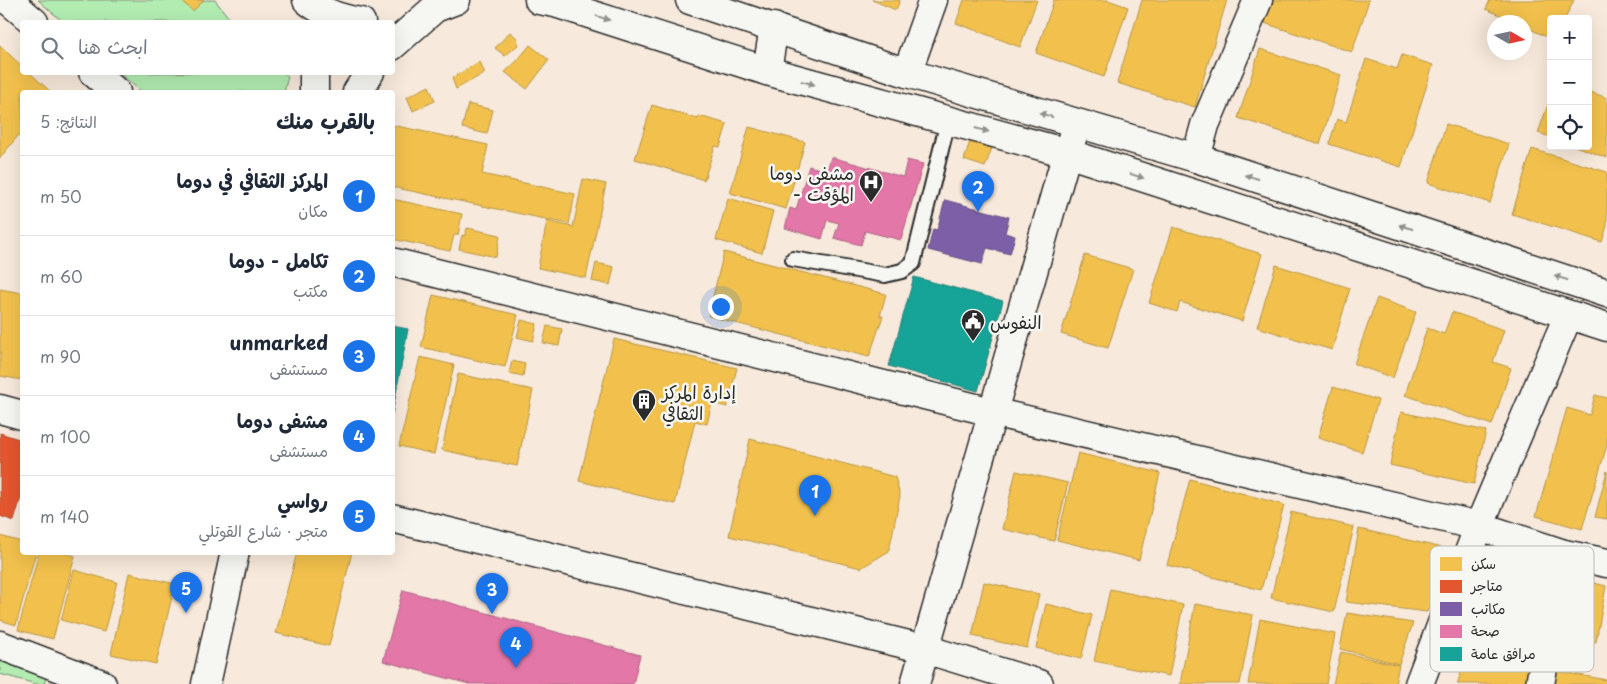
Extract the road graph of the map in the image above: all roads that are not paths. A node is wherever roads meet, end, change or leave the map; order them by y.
1 (8, 0) edge
2 (295, 0) edge
3 (307, 0) edge
4 (539, 0) edge
5 (690, 0) edge
6 (933, 0) edge
7 (1258, 0) edge
8 (445, 3) edge
9 (32, 20) edge
10 (302, 20) edge
11 (342, 20) edge
12 (395, 22) edge
13 (774, 27) junction
14 (395, 44) edge
15 (767, 72) junction
16 (907, 73) junction
17 (96, 75) edge
18 (314, 75) edge
19 (368, 75) edge
20 (114, 90) edge
21 (314, 90) edge
22 (358, 90) edge
23 (948, 121) junction
24 (1077, 124) junction
25 (1067, 153) junction
26 (1196, 158) junction
27 (793, 259) dead end
28 (395, 263) edge
29 (1607, 293) edge
30 (1568, 316) junction
31 (1607, 327) edge
32 (0, 409) edge
33 (992, 412) junction
34 (20, 414) edge
35 (395, 519) edge
36 (1479, 526) junction
37 (1471, 546) edge
38 (1540, 546) edge
39 (234, 555) edge
40 (1594, 560) edge
41 (1607, 563) edge
42 (0, 644) edge
43 (925, 649) junction
44 (1430, 655) edge
45 (102, 684) edge
46 (206, 684) edge
47 (915, 684) edge
48 (1039, 684) edge
49 (1419, 684) edge

1 - 9 street
2 - 10 street
3 - 11 street
4 -> 15 street
5 - 13 street
6 - 16 street
7 - 26 street
8 - 12 street
8 - 14 street
13 - 15 street
13 - 16 street
15 -> 23 street
24 -> 16 street
17 - 20 street
18 - 21 street
19 - 22 street
23 -> 25 street
23 - 27 lane
24 - 25 street
24 - 26 street
25 -> 30 street
25 - 33 street
29 -> 26 street
28 - 33 street
30 - 31 street
30 - 36 street
32 - 34 street
33 - 36 street
33 - 43 street
35 - 43 street
36 - 37 street
36 - 38 street
39 - 46 street
40 - 41 street
42 - 45 street
43 - 47 street
43 - 48 street
44 - 49 street

